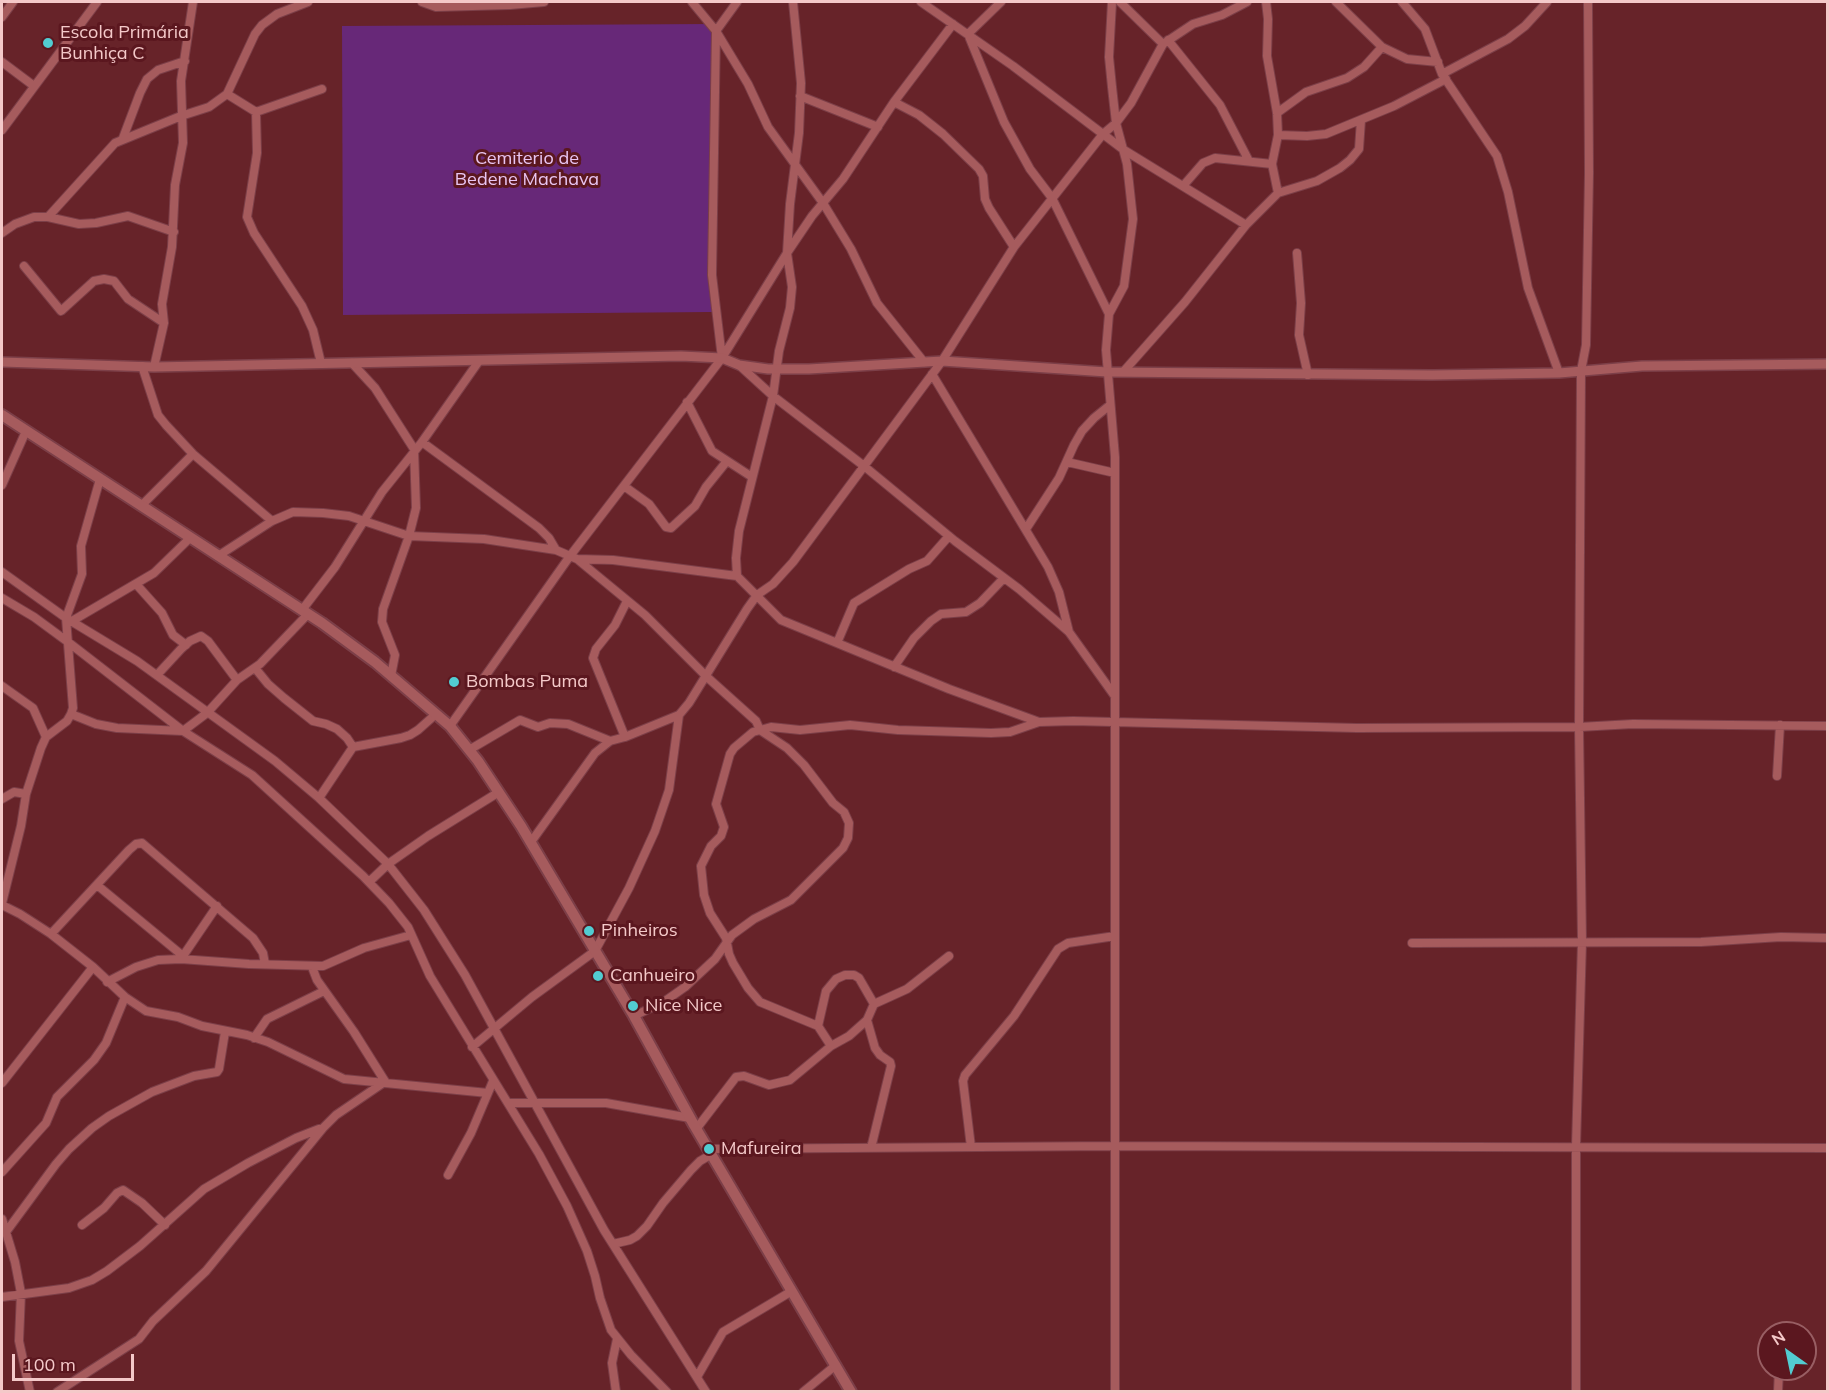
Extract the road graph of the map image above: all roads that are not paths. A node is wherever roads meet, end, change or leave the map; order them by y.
1 (13, 2) edge
2 (97, 2) edge
3 (193, 2) edge
4 (308, 2) edge
5 (422, 2) edge
6 (544, 2) edge
7 (692, 2) edge
8 (737, 2) edge
9 (793, 2) edge
10 (921, 2) edge
11 (1001, 2) edge
12 (1112, 2) edge
13 (1120, 2) edge
14 (1247, 2) edge
15 (1266, 2) edge
16 (1336, 2) edge
17 (1402, 2) edge
18 (1547, 2) edge
19 (1588, 2) edge
20 (2, 17) edge
21 (953, 24) junction
22 (716, 31) junction
23 (968, 34) junction
24 (1165, 42) junction
25 (1382, 47) junction
26 (185, 61) junction
27 (2, 62) edge
28 (1438, 62) junction
29 (1444, 76) junction
30 (34, 86) junction
31 (322, 89) dead end
32 (227, 94) junction
33 (800, 96) junction
34 (894, 102) junction
35 (256, 112) junction
36 (1277, 113) junction
37 (181, 116) junction
38 (1361, 120) junction
39 (1116, 123) junction
40 (878, 127) junction
41 (2, 130) edge
42 (1103, 134) junction
43 (1278, 135) junction
44 (123, 138) junction
45 (1124, 150) junction
46 (1249, 161) junction
47 (1272, 164) junction
48 (795, 166) junction
49 (1183, 186) junction
50 (1278, 193) junction
51 (1052, 198) junction
52 (823, 203) junction
53 (48, 217) junction
54 (1246, 225) junction
55 (2, 232) edge
56 (174, 232) junction
57 (1014, 248) junction
58 (787, 253) junction
59 (1297, 253) dead end
60 (24, 266) dead end
61 (1109, 314) junction
62 (164, 323) junction
63 (722, 358) junction
64 (479, 361) junction
65 (942, 361) junction
66 (2, 362) edge
67 (924, 362) junction
68 (321, 363) junction
69 (352, 363) junction
70 (1827, 364) edge
71 (739, 365) junction
72 (142, 366) junction
73 (154, 367) junction
74 (776, 369) junction
75 (1124, 371) junction
76 (1107, 372) junction
77 (1581, 372) junction
78 (1559, 373) junction
79 (932, 374) junction
80 (1308, 375) junction
81 (773, 396) junction
82 (687, 402) junction
83 (1110, 405) junction
84 (2, 415) edge
85 (26, 431) junction
86 (422, 442) junction
87 (414, 449) junction
88 (193, 454) junction
89 (727, 461) junction
90 (1067, 462) junction
91 (864, 466) junction
92 (1115, 473) junction
93 (752, 477) junction
94 (100, 479) junction
95 (2, 485) edge
96 (624, 486) junction
97 (141, 506) junction
98 (272, 521) junction
99 (365, 521) junction
100 (1026, 530) junction
101 (409, 536) junction
102 (949, 536) junction
103 (190, 538) junction
104 (556, 550) junction
105 (218, 556) junction
106 (574, 558) junction
107 (2, 572) edge
108 (737, 576) junction
109 (1004, 578) junction
110 (136, 585) junction
111 (757, 595) junction
112 (2, 598) edge
113 (627, 601) junction
114 (305, 612) junction
115 (69, 620) junction
116 (1069, 632) junction
117 (68, 642) junction
118 (837, 643) junction
119 (186, 645) junction
120 (894, 667) junction
121 (255, 668) junction
122 (157, 675) junction
123 (391, 676) junction
124 (706, 677) junction
125 (237, 680) junction
126 (2, 686) edge
127 (1114, 695) junction
128 (207, 713) junction
129 (71, 714) junction
130 (436, 714) junction
131 (679, 715) junction
132 (1038, 722) junction
133 (1114, 723) junction
134 (1780, 725) junction
135 (450, 726) junction
136 (1827, 726) edge
137 (1579, 727) junction
138 (760, 730) junction
139 (183, 731) junction
140 (46, 737) junction
141 (625, 737) junction
142 (610, 741) junction
143 (353, 747) junction
144 (469, 750) junction
145 (1777, 776) dead end
146 (499, 792) junction
147 (26, 794) junction
148 (319, 798) junction
149 (2, 799) edge
150 (531, 842) junction
151 (388, 864) junction
152 (369, 882) junction
153 (97, 885) junction
154 (2, 904) edge
155 (217, 906) junction
156 (51, 934) junction
157 (411, 935) junction
158 (1114, 936) junction
159 (1827, 938) edge
160 (1582, 942) junction
161 (1412, 943) dead end
162 (727, 944) junction
163 (595, 951) junction
164 (949, 956) dead end
165 (182, 957) junction
166 (265, 964) junction
167 (93, 967) junction
168 (312, 967) junction
169 (107, 982) junction
170 (324, 992) junction
171 (124, 997) junction
172 (874, 1005) junction
173 (634, 1016) junction
174 (867, 1020) junction
175 (818, 1026) junction
176 (496, 1029) junction
177 (225, 1032) junction
178 (254, 1038) junction
179 (831, 1046) junction
180 (472, 1047) junction
181 (493, 1081) junction
182 (2, 1083) edge
183 (384, 1083) junction
184 (488, 1093) junction
185 (508, 1103) junction
186 (535, 1103) junction
187 (690, 1118) junction
188 (322, 1128) junction
189 (697, 1128) junction
190 (1115, 1146) junction
191 (1576, 1146) junction
192 (971, 1147) junction
193 (871, 1148) junction
194 (1827, 1148) edge
195 (710, 1151) junction
196 (2, 1172) edge
197 (448, 1174) dead end
198 (2, 1219) edge
199 (82, 1225) dead end
200 (165, 1225) junction
201 (6, 1232) junction
202 (613, 1244) junction
203 (792, 1291) junction
204 (21, 1293) junction
205 (2, 1297) edge
206 (617, 1339) junction
207 (836, 1365) junction
208 (697, 1377) junction
209 (30, 1392) edge
210 (57, 1392) edge
211 (616, 1392) edge
212 (667, 1392) edge
213 (706, 1392) edge
214 (803, 1392) edge
215 (851, 1392) edge
216 (1115, 1392) edge
217 (1576, 1392) edge

1 - 20 street
2 - 30 street
3 - 26 street
4 - 32 street
5 - 6 street
7 - 22 street
8 - 22 street
9 - 33 street
10 - 21 street
11 - 23 street
12 - 39 street
13 - 24 street
14 - 24 street
15 - 36 street
16 - 25 street
17 - 28 street
18 - 29 street
19 - 77 street
21 - 23 street
21 - 34 street
22 - 48 street
22 - 63 street
23 - 42 street
23 - 51 street
24 - 39 street
24 - 46 street
25 - 28 street
25 - 36 street
26 - 37 street
26 - 44 street
27 - 30 street
28 - 29 street
29 - 38 street
29 - 78 street
30 - 41 street
31 - 35 street
32 - 35 street
32 - 37 street
33 - 40 street
33 - 48 street
34 - 40 street
34 - 57 street
35 - 68 street
36 - 43 street
37 - 44 street
37 - 56 street
38 - 43 street
38 - 50 street
39 - 42 street
39 - 45 street
40 - 52 street
42 - 45 street
42 - 51 street
43 - 47 street
44 - 53 street
45 - 49 street
45 - 61 street
46 - 47 street
46 - 49 street
47 - 50 street
48 - 52 street
48 - 58 street
49 - 54 street
50 - 54 street
51 - 57 street
51 - 61 street
52 - 58 street
52 - 67 street
53 - 55 street
53 - 56 street
54 - 75 street
56 - 62 street
57 - 65 street
58 - 63 street
58 - 74 street
59 - 80 street
60 - 62 street
61 - 76 street
62 - 73 street
63 - 64 street
63 - 71 street
63 - 82 street
64 - 69 street
64 - 86 street
65 - 67 street
65 - 76 street
65 - 79 street
66 - 72 street
67 - 74 street
68 - 69 street
68 - 73 street
69 - 87 street
70 - 77 street
71 - 74 street
71 - 81 street
72 - 73 street
72 - 88 street
74 - 81 street
75 - 76 street
75 - 80 street
76 - 83 street
77 - 78 street
77 - 137 street
78 - 80 street
79 - 91 street
79 - 100 street
81 - 91 street
81 - 93 street
82 - 89 street
82 - 96 street
83 - 90 street
83 - 92 street
84 - 85 main road
85 - 94 main road
85 - 95 street
86 - 87 street
86 - 104 street
87 - 99 street
87 - 101 street
88 - 97 street
88 - 98 street
89 - 93 street
89 - 96 street
90 - 92 street
90 - 100 street
91 - 102 street
91 - 111 street
92 - 127 street
93 - 108 street
94 - 97 main road
94 - 115 street
96 - 106 street
97 - 103 main road
98 - 99 street
98 - 105 street
99 - 101 street
99 - 114 street
100 - 116 street
101 - 104 street
101 - 123 street
102 - 109 street
102 - 118 street
103 - 105 main road
103 - 110 street
104 - 106 street
105 - 114 main road
106 - 108 street
106 - 113 street
106 - 135 street
107 - 115 street
108 - 111 street
109 - 116 street
109 - 120 street
110 - 115 street
110 - 119 street
111 - 118 street
111 - 124 street
112 - 117 street
113 - 124 street
113 - 141 street
114 - 121 street
114 - 123 main road
115 - 117 street
115 - 122 street
116 - 127 street
117 - 129 street
117 - 139 street
118 - 120 street
119 - 122 street
119 - 125 street
120 - 132 street
121 - 125 street
121 - 143 street
122 - 128 street
123 - 130 main road
124 - 131 street
124 - 138 street
125 - 128 street
126 - 140 street
127 - 133 street
128 - 139 street
128 - 148 street
129 - 139 street
129 - 140 street
130 - 135 main road
130 - 143 street
131 - 141 street
131 - 163 street
132 - 133 street
132 - 138 street
133 - 137 street
133 - 158 street
134 - 136 street
134 - 137 street
134 - 145 street
135 - 144 main road
137 - 160 street
138 - 162 street
138 - 162 street
139 - 152 street
140 - 147 street
141 - 142 street
142 - 144 street
142 - 150 street
143 - 148 street
144 - 146 main road
146 - 150 main road
146 - 151 street
147 - 149 street
147 - 154 street
148 - 151 street
150 - 163 main road
151 - 152 street
151 - 176 street
152 - 157 street
153 - 155 street
153 - 156 street
153 - 165 street
154 - 156 street
155 - 165 street
155 - 166 street
156 - 167 street
157 - 168 street
157 - 180 street
158 - 190 street
158 - 192 street
159 - 160 street
160 - 161 street
160 - 191 street
162 - 173 street
162 - 175 street
163 - 173 main road
163 - 176 street
164 - 172 street
165 - 166 street
165 - 169 street
166 - 168 street
167 - 169 street
167 - 182 street
168 - 170 street
169 - 171 street
170 - 178 street
170 - 183 street
171 - 177 street
171 - 196 street
172 - 174 street
172 - 175 street
173 - 187 main road
174 - 179 street
174 - 193 street
175 - 179 street
176 - 180 street
176 - 186 street
177 - 178 street
177 - 201 street
178 - 183 street
179 - 189 street
180 - 181 street
181 - 184 street
181 - 185 street
183 - 184 street
183 - 188 street
184 - 197 street
185 - 186 street
185 - 206 street
186 - 187 street
186 - 202 street
187 - 189 main road
188 - 200 street
188 - 210 street
189 - 195 main road
190 - 191 street
190 - 192 street
190 - 216 street
191 - 194 street
191 - 217 street
192 - 193 street
193 - 195 street
195 - 202 street
195 - 203 main road
198 - 201 street
199 - 200 street
200 - 204 street
201 - 204 street
202 - 208 street
203 - 207 main road
203 - 208 street
204 - 205 street
204 - 209 street
206 - 211 street
206 - 212 street
207 - 214 street
207 - 215 main road
208 - 213 street

